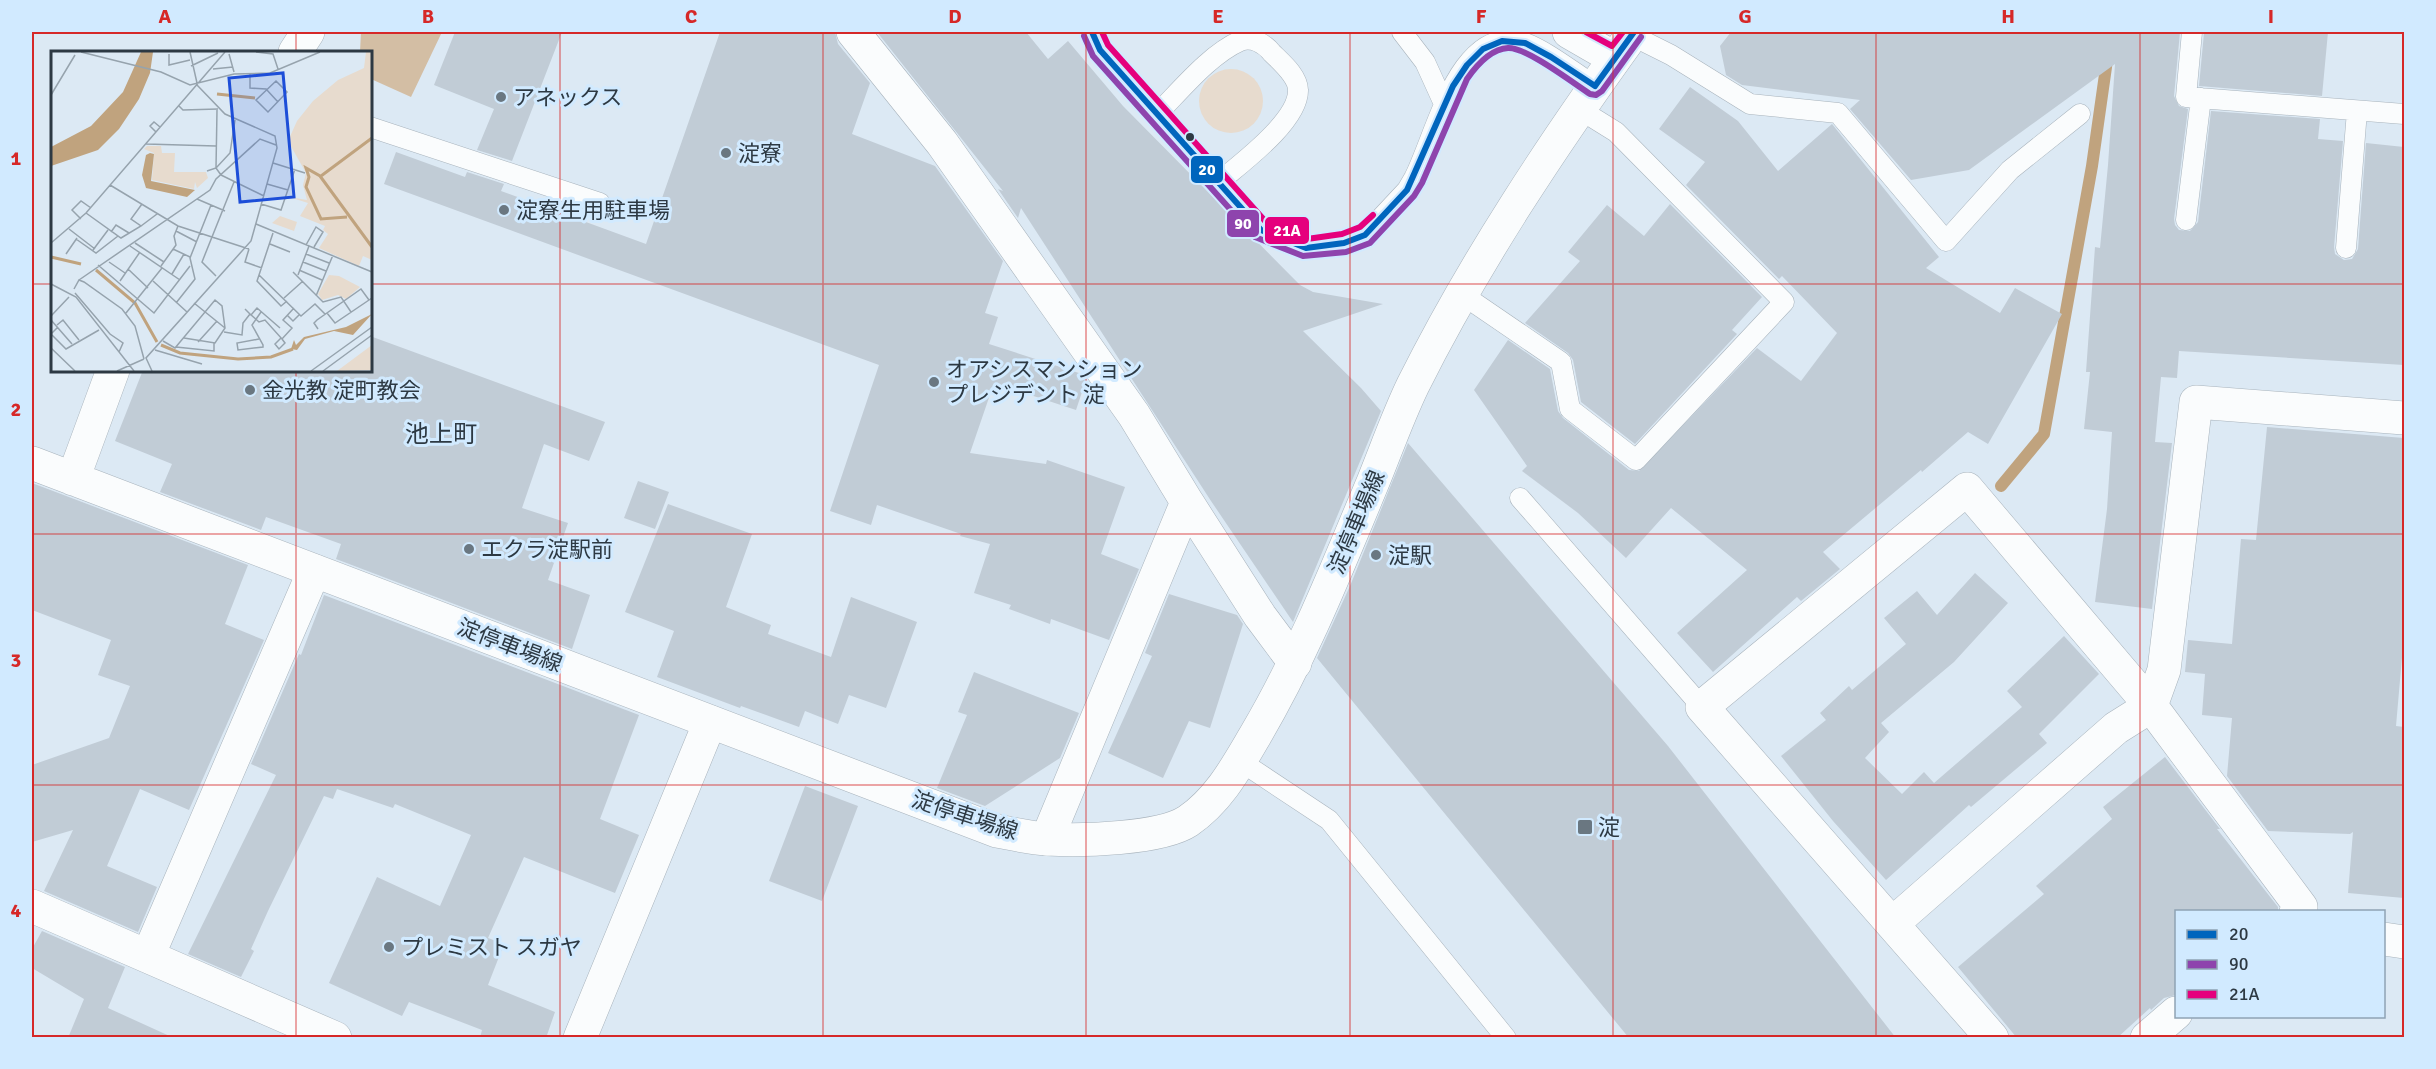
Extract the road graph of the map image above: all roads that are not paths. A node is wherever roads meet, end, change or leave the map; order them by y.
1 (308, 32) edge
2 (853, 32) edge
3 (1092, 32) edge
4 (1402, 32) edge
5 (1569, 32) edge
6 (2192, 32) edge
7 (1626, 41) edge
8 (296, 51) edge
9 (1587, 97) junction
10 (2201, 98) junction
11 (1445, 106) junction
12 (2357, 111) junction
13 (1157, 114) junction
14 (2080, 114) dead end
15 (2404, 114) edge
16 (372, 128) edge
17 (1218, 182) junction
18 (600, 203) dead end
19 (2186, 220) dead end
20 (2346, 248) dead end
21 (1460, 293) junction
22 (112, 372) edge
23 (2404, 418) edge
24 (32, 463) edge
25 (73, 479) junction
26 (1520, 498) dead end
27 (1187, 502) junction
28 (314, 571) junction
29 (1294, 663) junction
30 (2151, 706) junction
31 (1702, 707) junction
32 (710, 722) junction
33 (1240, 761) junction
34 (1047, 839) junction
35 (32, 906) edge
36 (2301, 910) edge
37 (1893, 924) junction
38 (2385, 939) edge
39 (2404, 942) edge
40 (148, 956) junction
41 (2175, 1013) edge
42 (334, 1038) edge
43 (579, 1038) edge
44 (1506, 1038) edge
45 (1992, 1038) edge
46 (2147, 1038) edge

1 - 8 street
2 - 27 street
3 - 13 lane
4 - 11 lane
5 - 7 street
6 - 10 lane
7 - 9 street, 淀停車場線
7 - 14 lane
9 - 11 lane
9 - 21 street, 淀停車場線
9 - 21 lane
10 - 12 lane
10 - 19 lane
11 - 17 lane
12 - 15 lane
12 - 20 lane
13 - 17 lane
13 - 17 lane
16 - 18 lane
21 - 29 street, 淀停車場線
22 - 25 street
23 - 30 street
24 - 25 street, 淀停車場線
25 - 28 street, 淀停車場線
26 - 31 lane
27 - 29 street
27 - 34 street
28 - 32 street, 淀停車場線
28 - 40 street
29 - 33 street, 淀停車場線
30 - 31 street
30 - 36 street
30 - 37 street
31 - 37 street
32 - 34 street, 淀停車場線
32 - 43 street
33 - 34 street, 淀停車場線
33 - 44 lane
35 - 40 street
37 - 45 street
38 - 39 street
40 - 42 street
41 - 46 street

